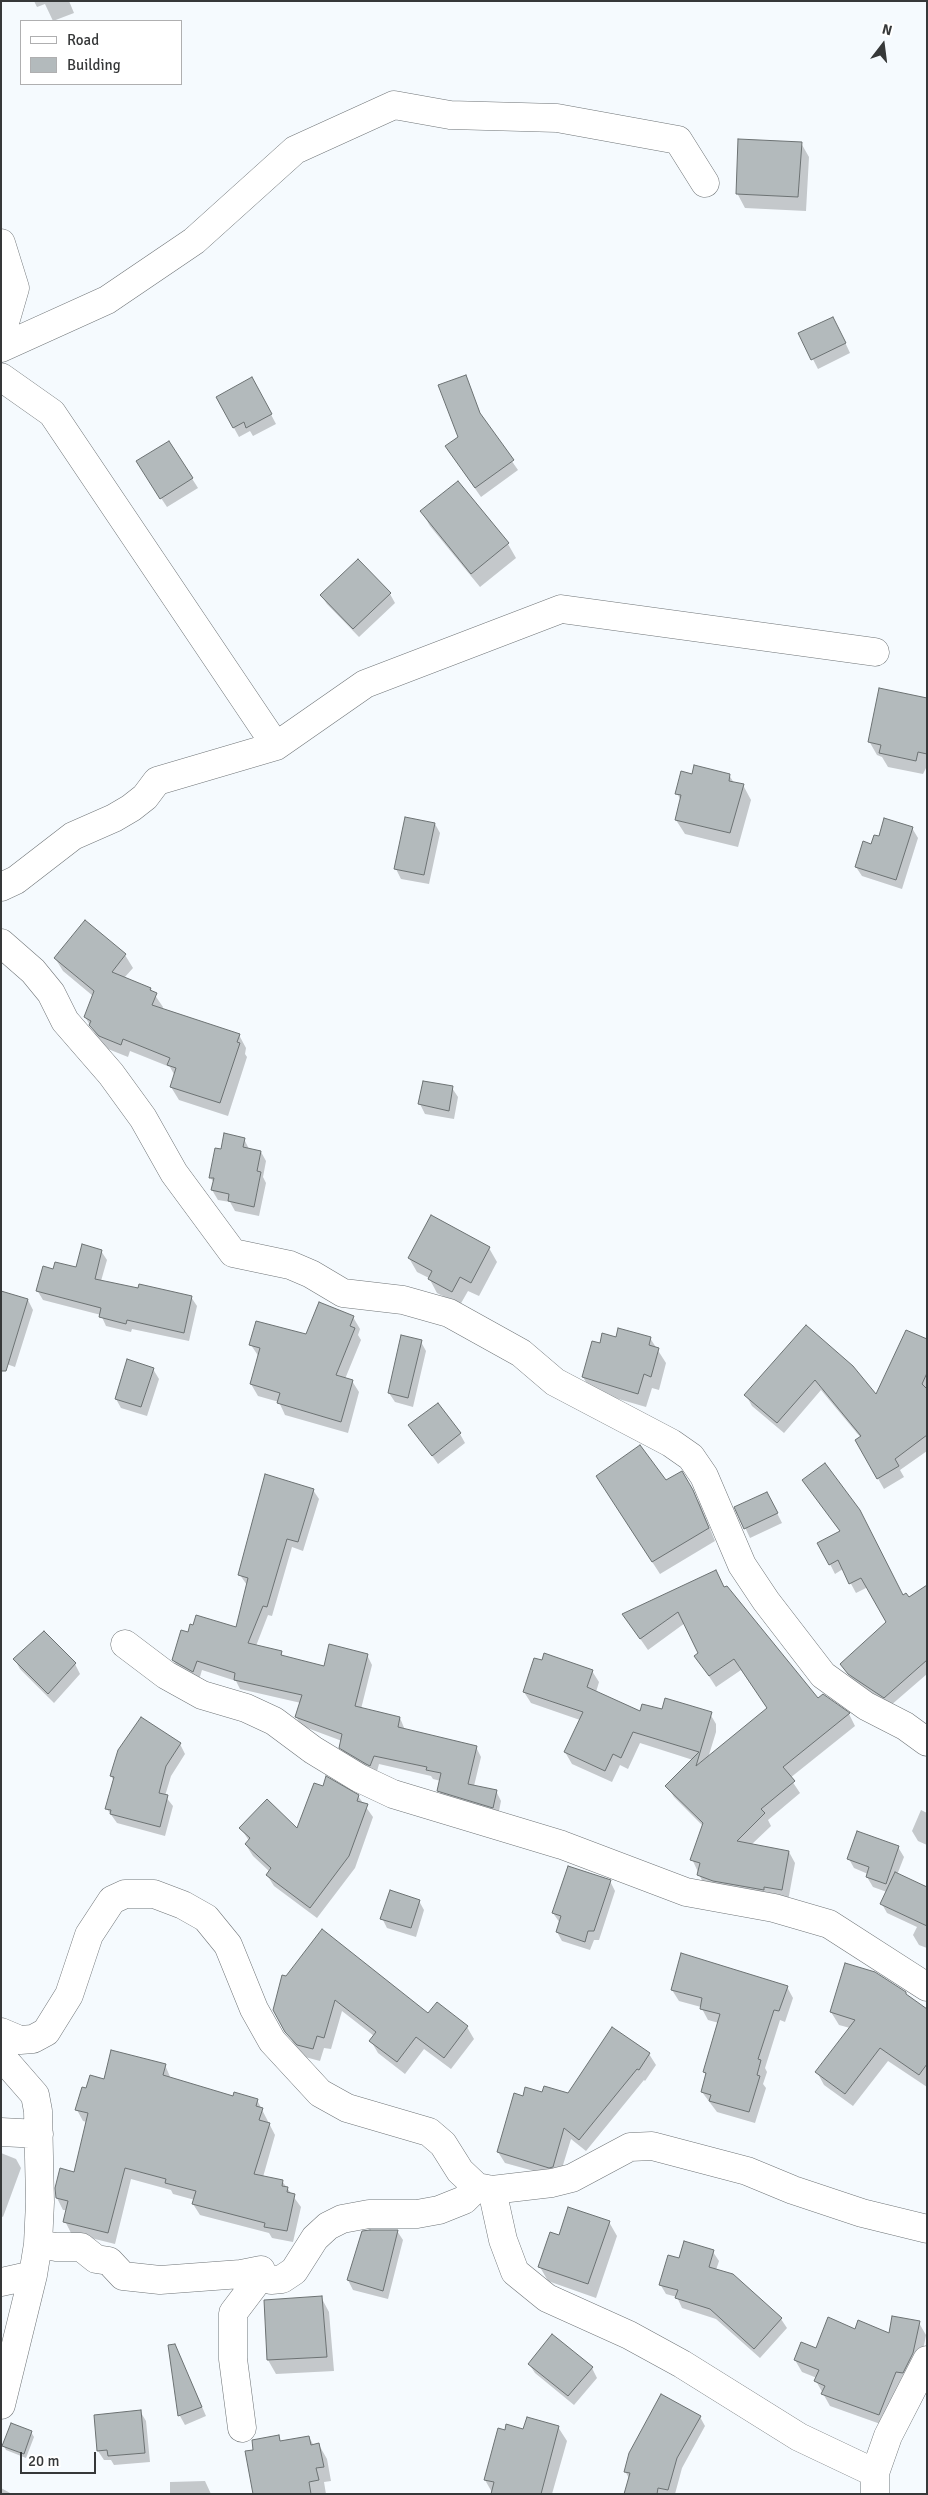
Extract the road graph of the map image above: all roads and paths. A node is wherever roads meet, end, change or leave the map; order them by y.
1 (705, 182) dead end
2 (1, 243) edge
3 (1, 326) edge
4 (1, 348) edge
5 (1, 377) edge
6 (875, 652) dead end
7 (276, 746) junction
8 (1, 888) edge
9 (1, 943) edge
10 (125, 1644) dead end
11 (927, 1742) edge
12 (927, 1987) edge
13 (1, 2032) edge
14 (1, 2056) edge
15 (1, 2132) edge
16 (39, 2134) junction
17 (485, 2188) junction
18 (927, 2229) edge
19 (38, 2244) junction
20 (33, 2275) junction
21 (261, 2276) junction
22 (1, 2282) edge
23 (927, 2360) edge
24 (1, 2405) edge
25 (242, 2428) dead end
26 (875, 2483) edge

1 - 4 street
2 - 3 street
5 - 7 street
6 - 7 street
7 - 8 street
9 - 11 street
10 - 12 street
13 - 17 street
14 - 16 street
15 - 16 street
16 - 19 street
17 - 18 street
17 - 21 street
17 - 26 street
19 - 20 street
19 - 21 street
20 - 22 street
20 - 24 street
21 - 25 street
23 - 26 street

